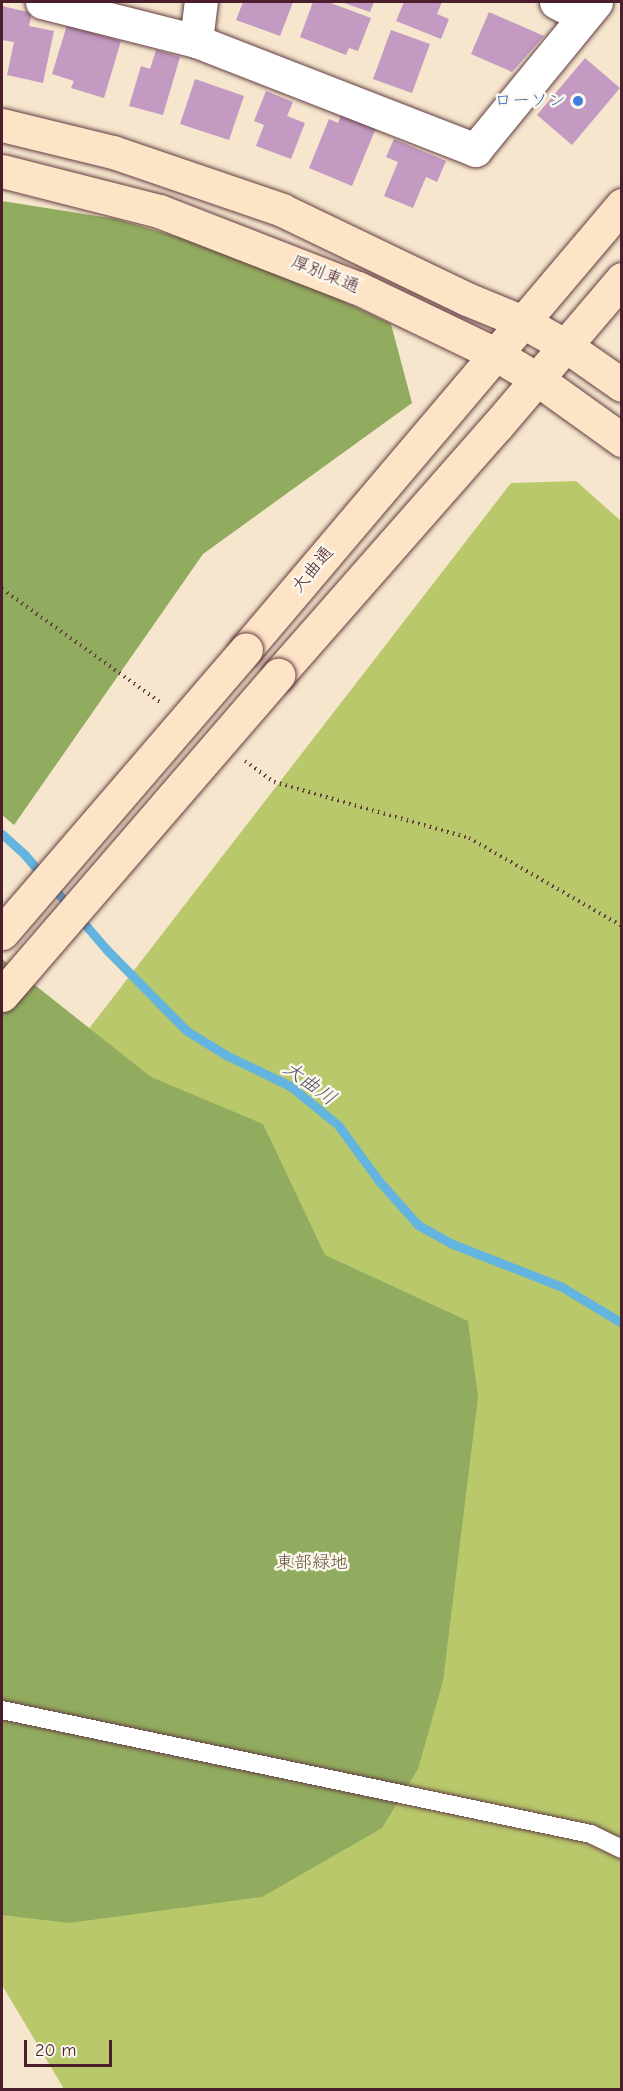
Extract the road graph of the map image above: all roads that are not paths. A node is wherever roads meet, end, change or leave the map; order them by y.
1 (42, 2) edge
2 (201, 2) edge
3 (578, 6) edge
4 (196, 41) junction
5 (2, 125) edge
6 (2, 171) edge
7 (621, 205) edge
8 (621, 279) edge
9 (523, 322) junction
10 (566, 346) junction
11 (495, 354) junction
12 (537, 379) junction
13 (621, 384) edge
14 (621, 440) edge
15 (2, 933) edge
16 (2, 994) edge
17 (2, 1710) edge
18 (621, 1849) edge

1 - 4 street
2 - 4 street
3 - 4 street
5 - 9 street
6 - 11 street, 厚別東通
7 - 9 street, 大曲通
8 - 10 street
9 - 10 street
9 - 11 street, 大曲通
10 - 12 street
10 - 13 street
11 - 12 street, 厚別東通
11 - 15 street, 大曲通, bridge
12 - 14 street, 厚別東通
12 - 16 street, bridge
17 - 18 lane

